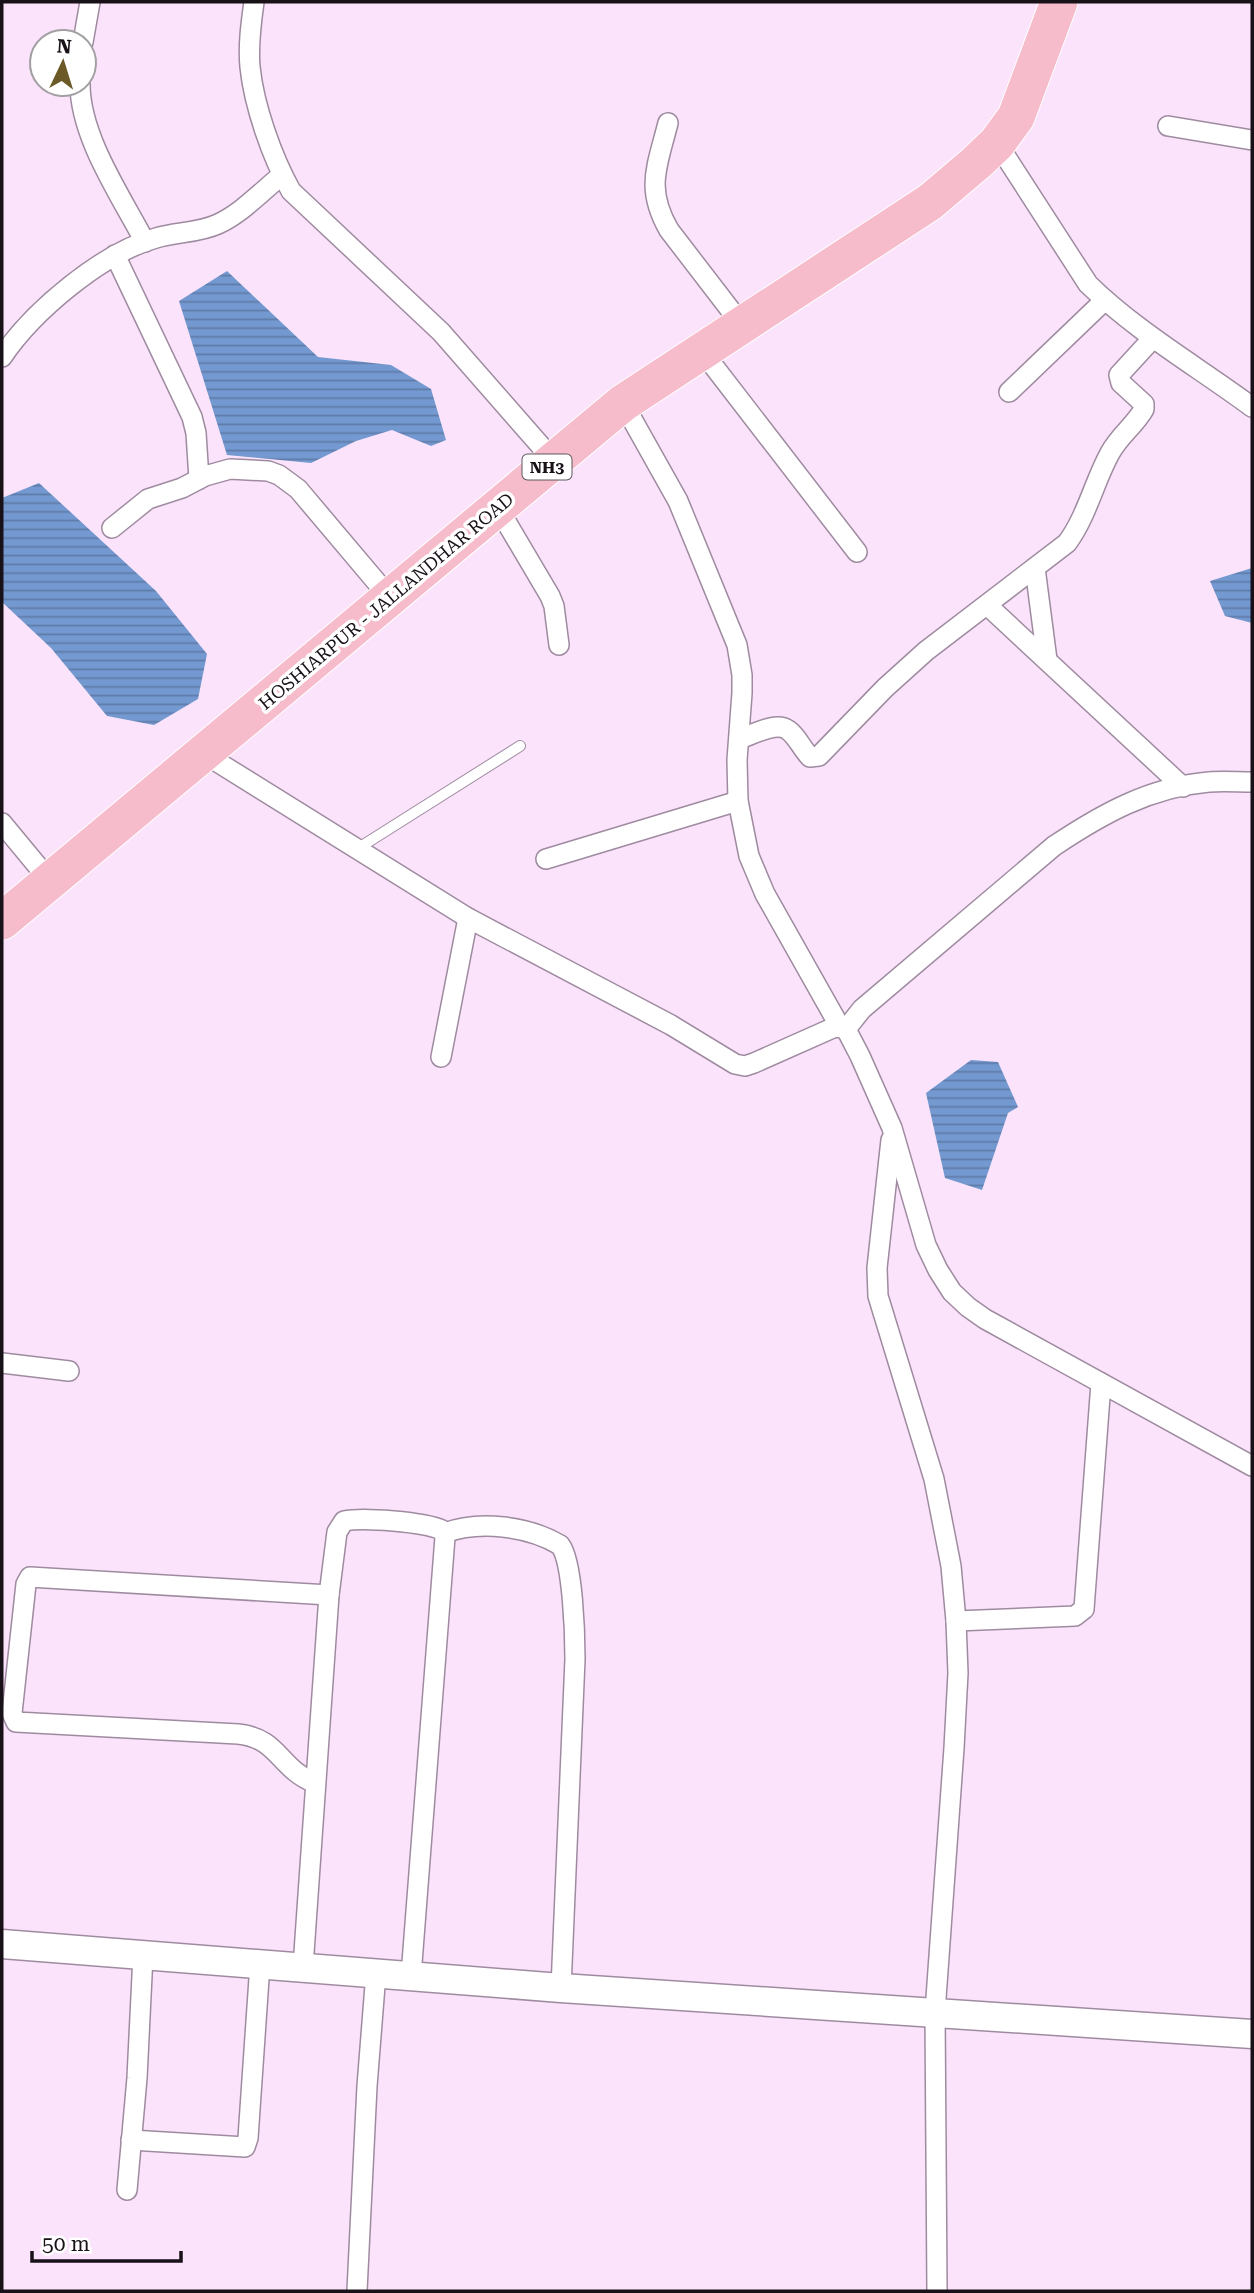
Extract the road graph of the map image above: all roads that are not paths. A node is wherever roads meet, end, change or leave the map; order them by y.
1 (90, 2) edge
2 (254, 2) edge
3 (1059, 2) edge
4 (85, 28) edge
5 (82, 98) edge
6 (668, 123) dead end
7 (1168, 126) dead end
8 (1252, 140) edge
9 (997, 143) junction
10 (282, 175) junction
11 (145, 242) junction
12 (115, 256) junction
13 (1105, 300) junction
14 (742, 325) junction
15 (1153, 338) junction
16 (702, 351) junction
17 (2, 357) edge
18 (1009, 392) dead end
19 (623, 402) junction
20 (1252, 407) edge
21 (554, 461) junction
22 (199, 479) junction
23 (498, 508) junction
24 (112, 528) dead end
25 (857, 552) dead end
26 (1035, 568) junction
27 (390, 598) junction
28 (987, 605) junction
29 (559, 645) dead end
30 (1047, 660) junction
31 (739, 739) junction
32 (520, 746) dead end
33 (203, 753) junction
34 (1252, 782) edge
35 (1183, 787) junction
36 (738, 801) junction
37 (2, 823) edge
38 (356, 849) junction
39 (546, 859) dead end
40 (50, 881) junction
41 (468, 918) junction
42 (2, 921) edge
43 (843, 1028) junction
44 (441, 1057) dead end
45 (892, 1128) junction
46 (2, 1363) edge
47 (69, 1371) dead end
48 (1101, 1383) junction
49 (1252, 1466) edge
50 (445, 1533) junction
51 (330, 1595) junction
52 (956, 1620) junction
53 (315, 1783) junction
54 (2, 1944) edge
55 (143, 1955) junction
56 (260, 1964) junction
57 (303, 1967) junction
58 (376, 1973) junction
59 (411, 1976) junction
60 (561, 1988) junction
61 (935, 2012) junction
62 (1252, 2035) edge
63 (131, 2140) junction
64 (127, 2190) dead end
65 (357, 2291) edge
66 (937, 2291) edge

1 - 4 street
2 - 10 street
3 - 9 highway, HOSHIARPUR - JALLANDHAR ROAD / NH3
5 - 11 street
6 - 14 street
7 - 8 street
9 - 13 street
9 - 14 highway, HOSHIARPUR - JALLANDHAR ROAD / NH3
10 - 11 street
10 - 21 street
11 - 12 street
12 - 17 street
12 - 22 street
13 - 15 street
13 - 18 street
14 - 16 highway, HOSHIARPUR - JALLANDHAR ROAD / NH3
15 - 20 street
15 - 26 street
16 - 19 highway, HOSHIARPUR - JALLANDHAR ROAD / NH3
16 - 25 street
19 - 21 highway, HOSHIARPUR - JALLANDHAR ROAD / NH3
19 - 31 street
21 - 23 highway, HOSHIARPUR - JALLANDHAR ROAD / NH3
22 - 24 street
22 - 27 street
23 - 27 highway, HOSHIARPUR - JALLANDHAR ROAD / NH3
23 - 29 street
26 - 28 street
26 - 30 street
27 - 33 highway, HOSHIARPUR - JALLANDHAR ROAD / NH3
28 - 30 street
28 - 31 street
30 - 35 street
31 - 36 street
32 - 38 lane
33 - 38 street
33 - 40 highway, HOSHIARPUR - JALLANDHAR ROAD / NH3
34 - 35 street
35 - 43 street
36 - 39 street
36 - 43 street
37 - 40 street
38 - 41 street
40 - 42 highway, HOSHIARPUR - JALLANDHAR ROAD / NH3
41 - 43 street
41 - 44 street
43 - 45 street
45 - 48 street
45 - 52 street
46 - 47 street
48 - 49 street
48 - 52 street
50 - 51 street
50 - 59 street
50 - 60 street
51 - 53 street
51 - 53 street
52 - 61 street
53 - 57 street
54 - 55 street
55 - 56 street
55 - 63 street
56 - 57 street
56 - 63 street
57 - 58 street
58 - 59 street
58 - 65 street
59 - 60 street
60 - 61 street
61 - 62 street
61 - 66 street
63 - 64 street

